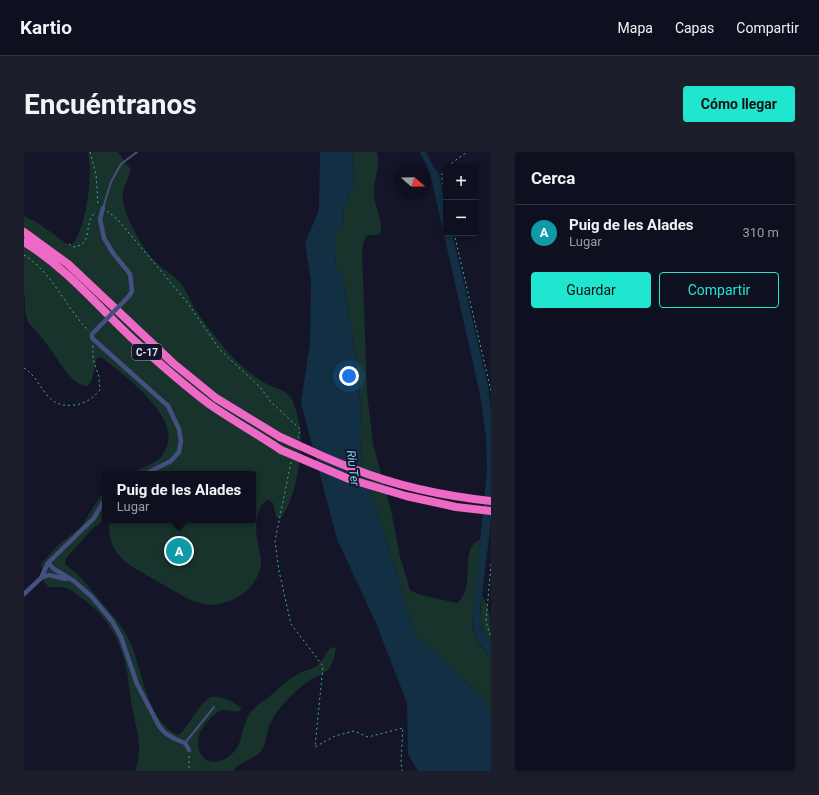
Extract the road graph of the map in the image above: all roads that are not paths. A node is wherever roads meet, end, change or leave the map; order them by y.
1 (137, 152) edge
2 (103, 208) joint
3 (24, 232) edge
4 (24, 242) edge
5 (152, 471) edge
6 (491, 501) edge
7 (102, 504) edge
8 (491, 511) edge
9 (48, 562) junction
10 (41, 578) junction
11 (74, 581) junction
12 (24, 594) edge
13 (214, 707) dead end
14 (185, 743) junction
15 (189, 750) road end

1 - 2 lane
2 - 5 street, bridge
3 - 6 highway, C-17, bridge
4 - 8 highway, C-17, bridge
7 - 9 street
9 - 10 street
9 - 11 street
10 - 11 street
10 - 12 street
11 - 14 street
13 - 14 lane
14 - 15 street

